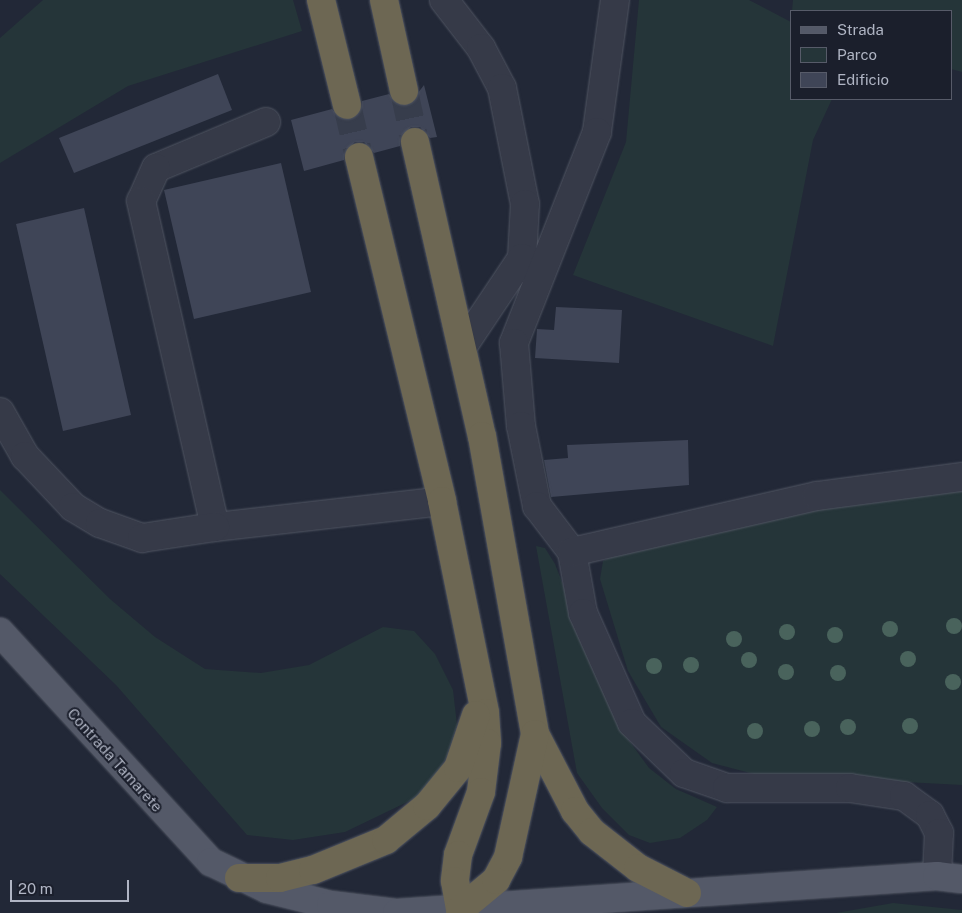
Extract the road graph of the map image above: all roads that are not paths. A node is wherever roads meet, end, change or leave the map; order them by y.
1 (321, 0) edge
2 (384, 0) edge
3 (444, 0) edge
4 (615, 0) edge
5 (404, 91) tunnel mouth
6 (347, 105) tunnel mouth
7 (266, 122) dead end
8 (415, 142) tunnel mouth
9 (359, 157) tunnel mouth
10 (463, 346) junction
11 (0, 412) edge
12 (962, 477) edge
13 (442, 501) junction
14 (216, 527) junction
15 (572, 552) junction
16 (0, 632) edge
17 (480, 684) junction
18 (535, 734) junction
19 (239, 878) junction
20 (950, 878) edge
21 (687, 893) junction
22 (460, 910) junction
23 (396, 913) edge

1 - 6 highway
2 - 5 highway
3 - 10 street
4 - 15 street
7 - 14 street
8 - 10 highway
9 - 13 highway
10 - 18 highway
11 - 14 street
12 - 15 street
13 - 14 street
13 - 17 highway
15 - 20 street
16 - 19 main road, Contrada Tamarete
17 - 19 highway
17 - 22 highway
18 - 21 highway
18 - 22 highway
19 - 23 main road, Contrada Tamarete
20 - 21 main road, Contrada Tamarete
21 - 22 main road, Contrada Tamarete
22 - 23 main road, Contrada Tamarete

